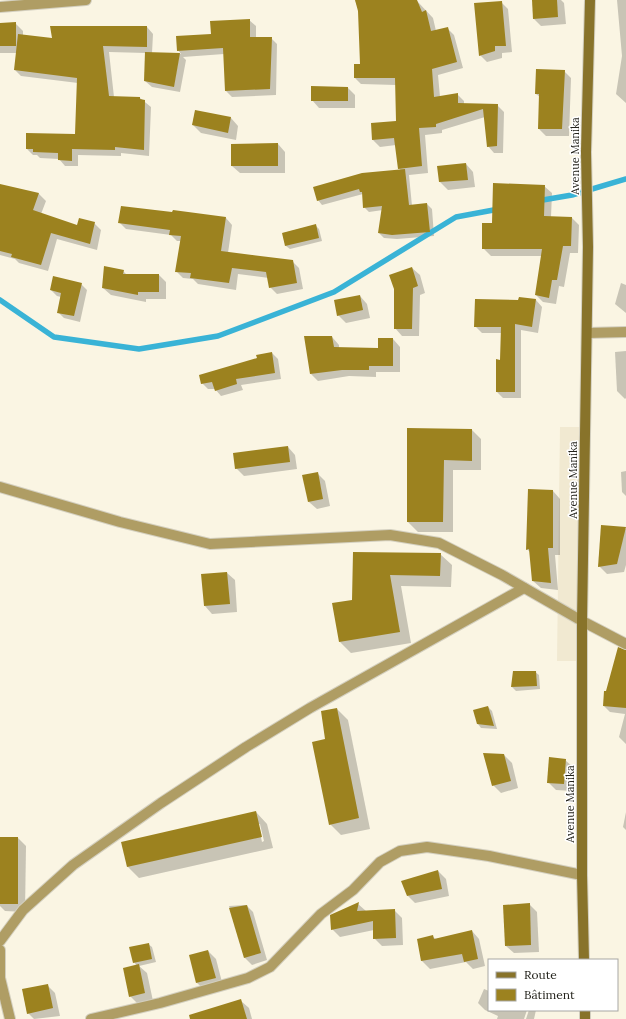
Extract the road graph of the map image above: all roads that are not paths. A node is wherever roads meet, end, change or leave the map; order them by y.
1 (86, 0) edge
2 (590, 0) edge
3 (0, 7) edge
4 (626, 332) edge
5 (587, 333) junction
6 (0, 487) edge
7 (524, 588) junction
8 (582, 622) junction
9 (626, 644) edge
10 (582, 875) junction
11 (0, 941) edge
12 (0, 950) edge
13 (584, 959) edge
14 (10, 1019) edge
15 (91, 1019) edge

1 - 3 street
2 - 5 street, Avenue Manika
4 - 5 street
5 - 8 street, Avenue Manika
6 - 7 street
7 - 8 street
7 - 11 street
8 - 9 street
8 - 10 street, Avenue Manika
10 - 13 street, Avenue Manika
10 - 15 street
12 - 14 street

